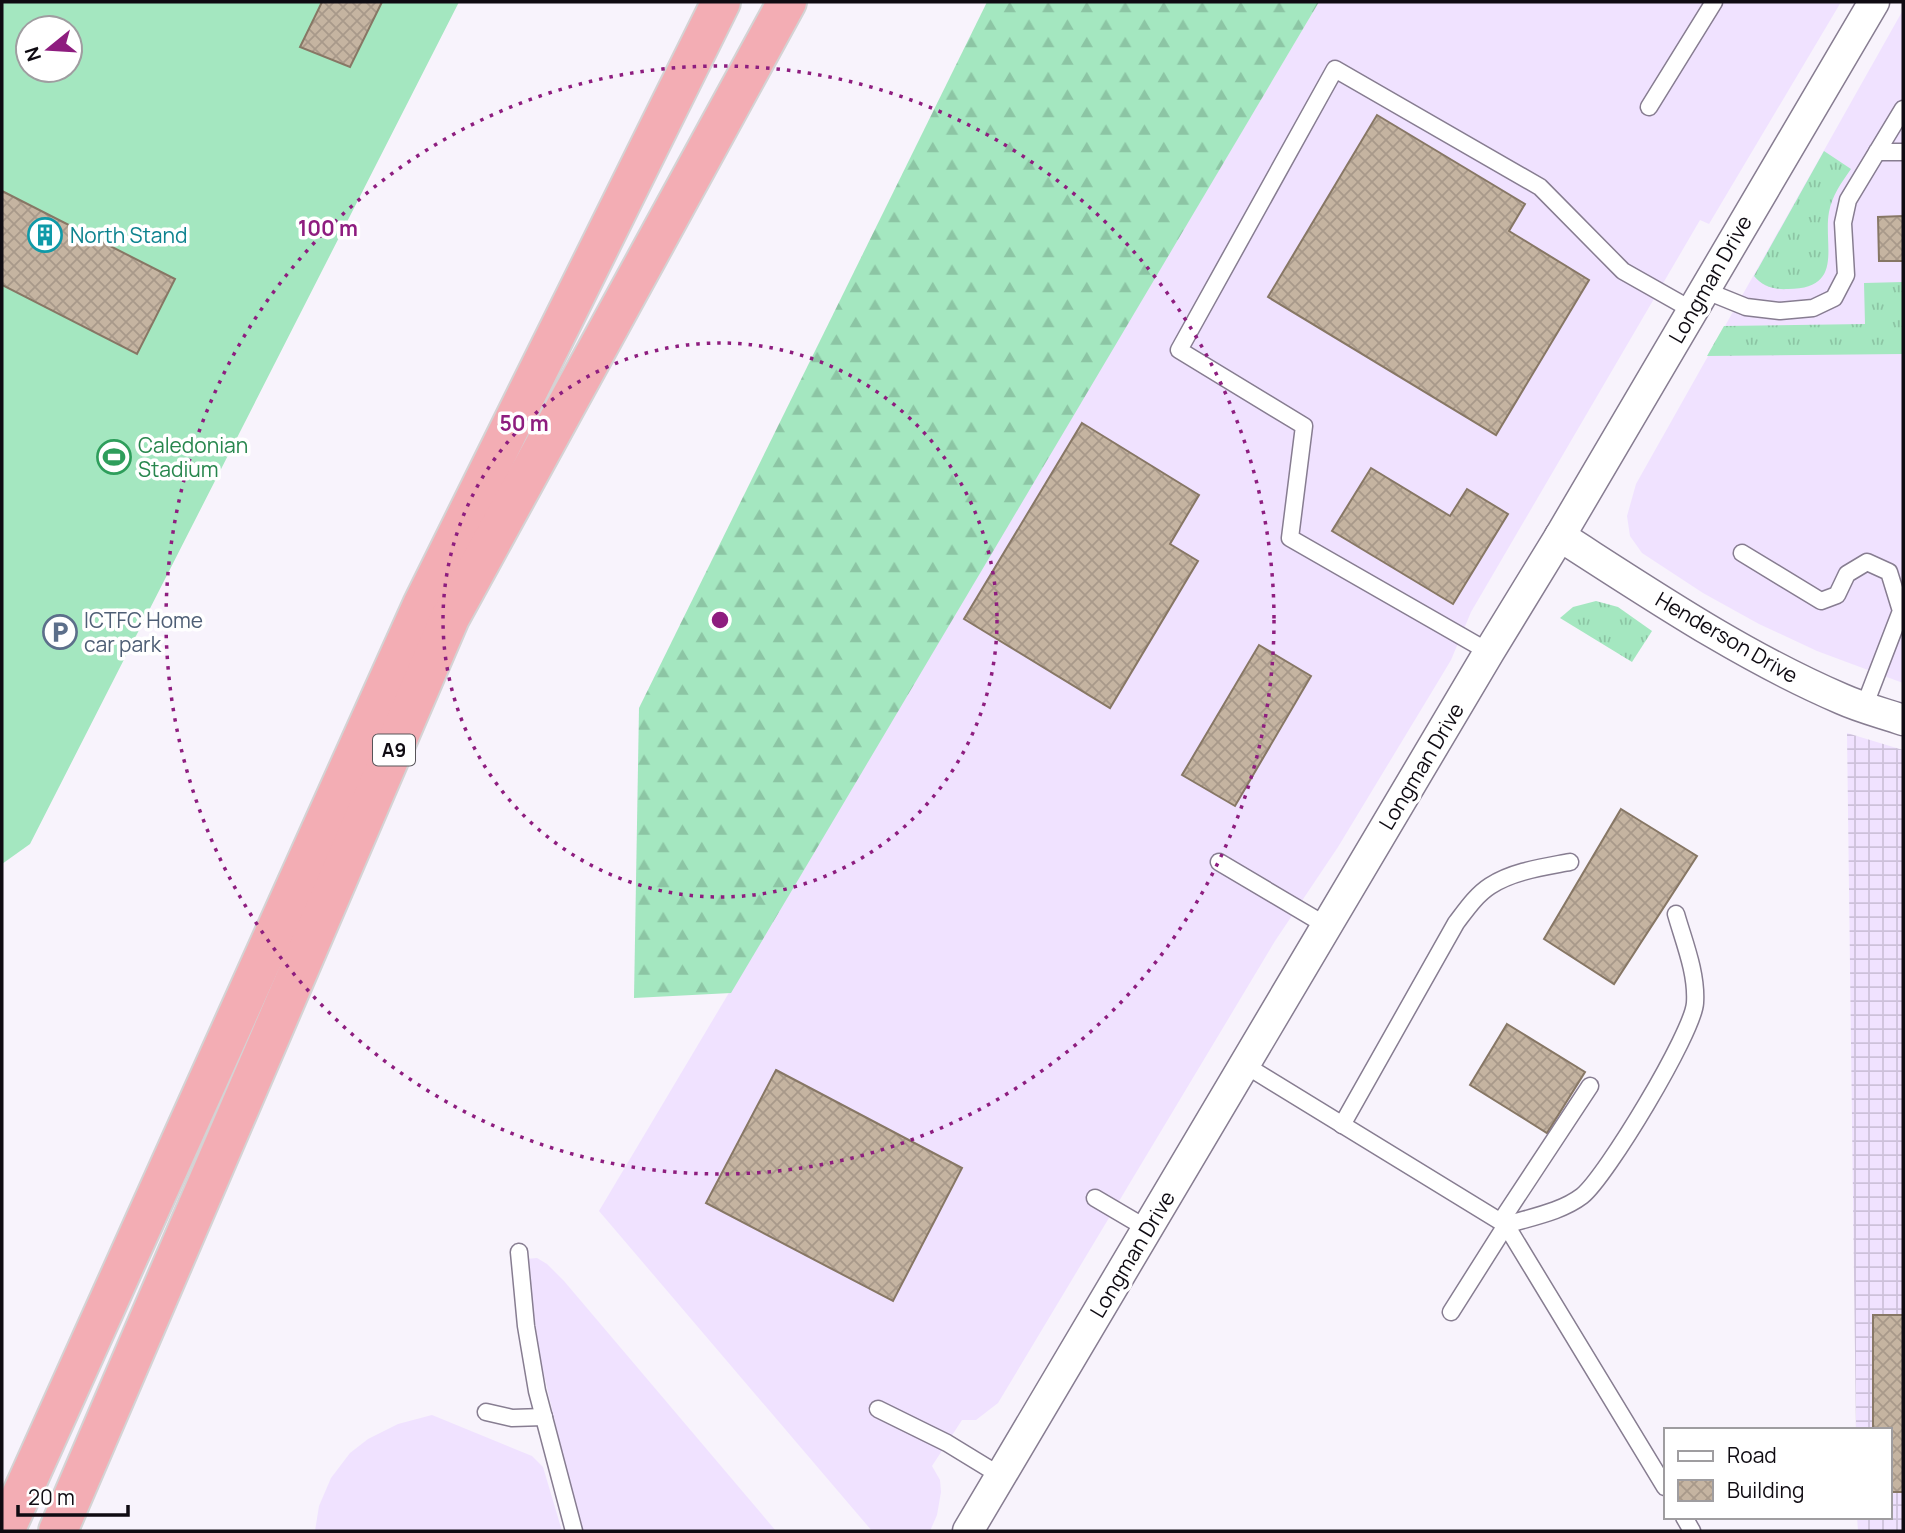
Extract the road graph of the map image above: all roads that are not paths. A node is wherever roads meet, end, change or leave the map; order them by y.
1 (721, 2) edge
2 (788, 2) edge
3 (796, 2) edge
4 (1714, 2) edge
5 (1874, 2) edge
6 (766, 40) junction
7 (1649, 107) dead end
8 (1903, 109) edge
9 (1877, 152) junction
10 (1903, 152) edge
11 (1698, 300) junction
12 (1560, 536) junction
13 (1742, 553) dead end
14 (1489, 652) junction
15 (1864, 707) junction
16 (1903, 720) edge
17 (1219, 862) dead end
18 (1570, 862) dead end
19 (1676, 914) dead end
20 (1327, 926) junction
21 (1245, 1065) junction
22 (1590, 1086) dead end
23 (1342, 1125) junction
24 (1095, 1198) dead end
25 (1504, 1223) junction
26 (1146, 1228) junction
27 (519, 1252) dead end
28 (1451, 1312) dead end
29 (878, 1409) dead end
30 (486, 1412) dead end
31 (544, 1417) junction
32 (1001, 1476) junction
33 (1664, 1485) edge
34 (59, 1529) edge
35 (5, 1531) edge
36 (574, 1531) edge
37 (968, 1531) edge

1 - 35 highway, A9
2 - 6 highway, A9
3 - 6 lane
4 - 7 lane
5 - 11 street, Longman Drive
6 - 34 highway, A9
8 - 9 lane
9 - 10 lane
9 - 11 lane
11 - 12 street, Longman Drive
11 - 14 lane
12 - 14 street, Longman Drive
12 - 15 street, Henderson Drive
13 - 15 lane
14 - 20 street, Longman Drive
15 - 16 street, Henderson Drive
17 - 20 lane
18 - 23 lane
19 - 25 lane
20 - 21 street, Longman Drive
21 - 23 lane
21 - 26 street, Longman Drive
22 - 25 lane
23 - 25 lane
24 - 26 lane
25 - 28 lane
25 - 33 lane
26 - 32 street, Longman Drive
27 - 31 lane
29 - 32 lane
30 - 31 lane
31 - 36 lane
32 - 37 street, Longman Drive

